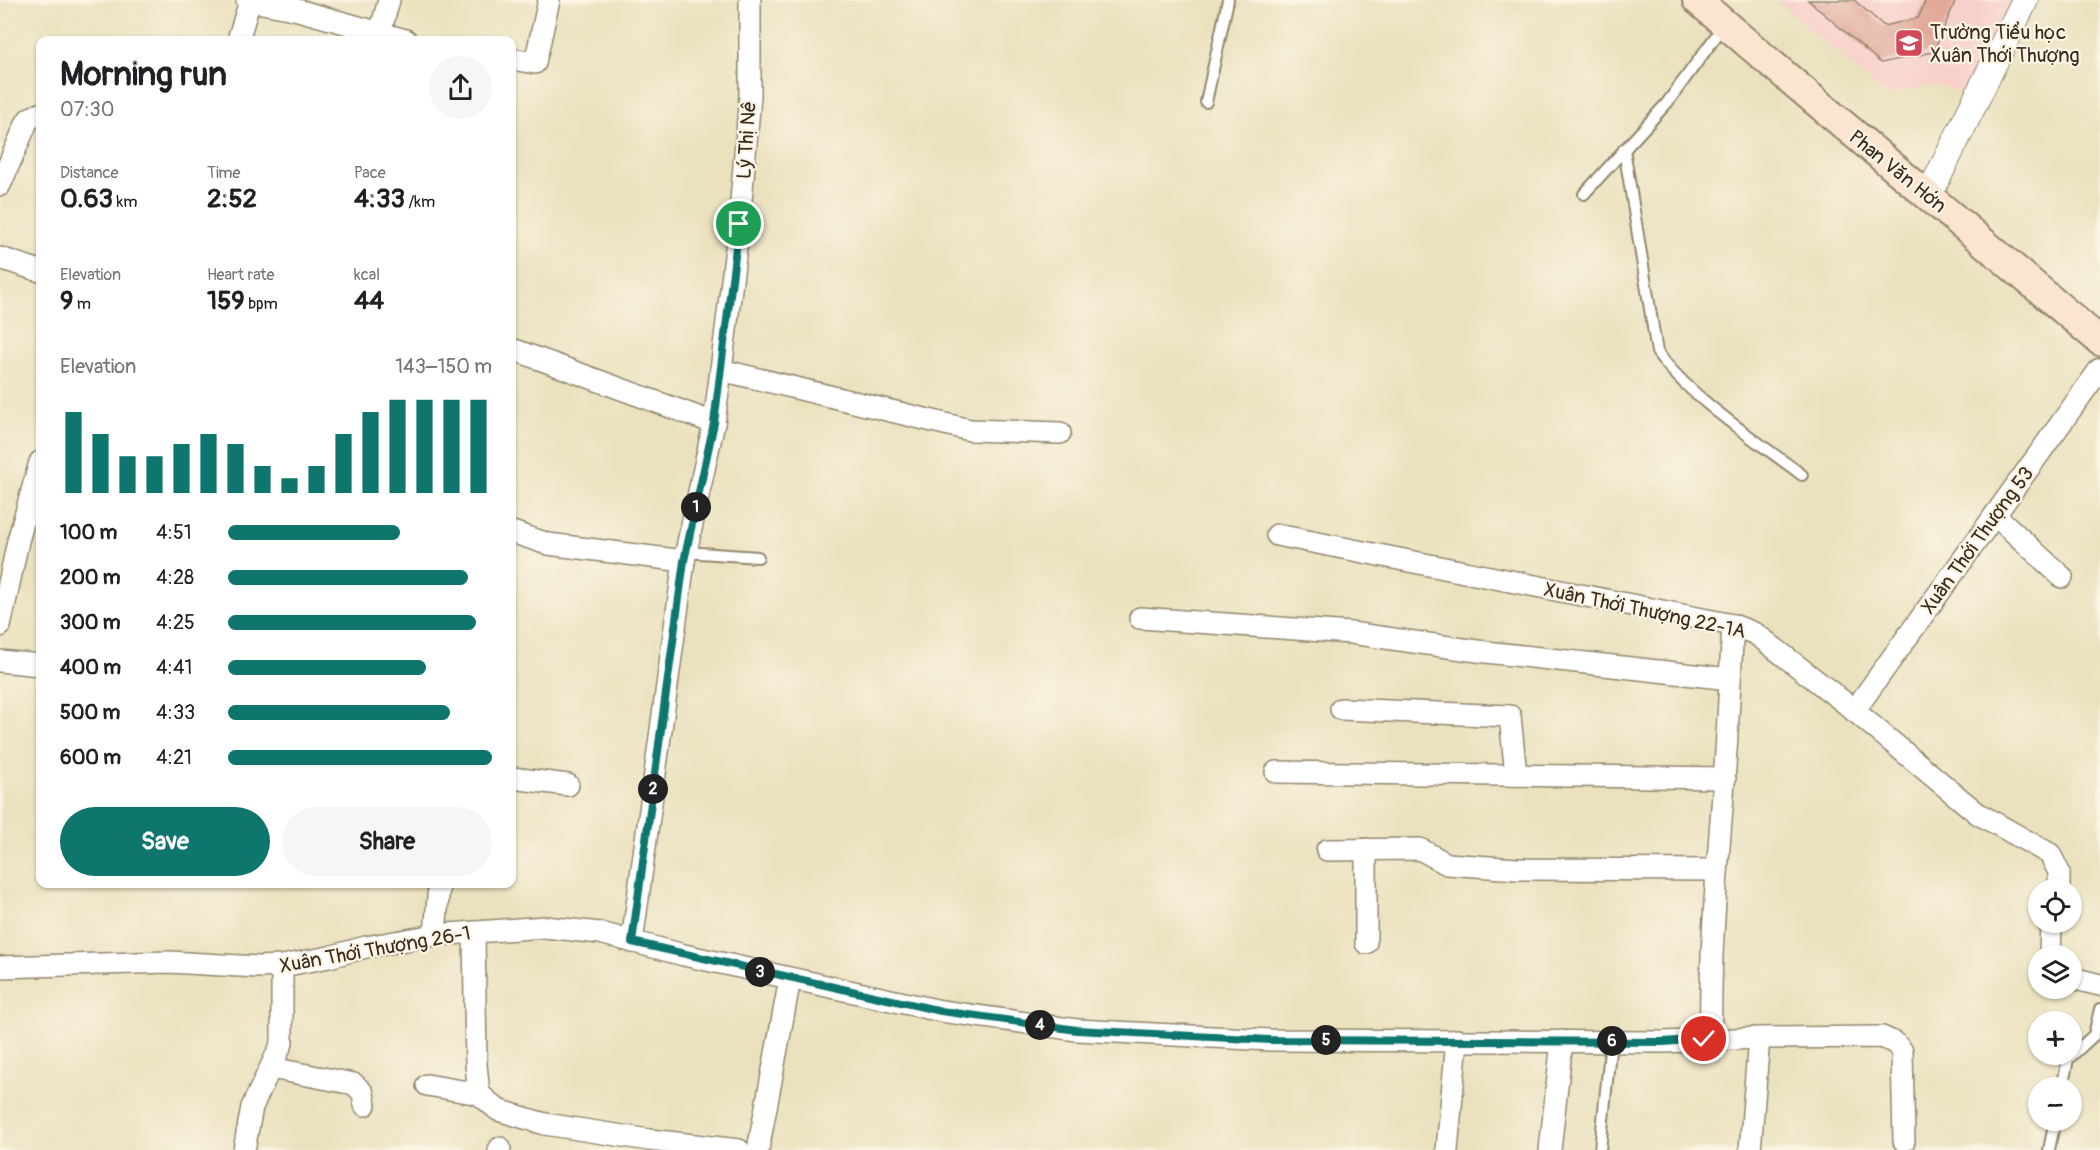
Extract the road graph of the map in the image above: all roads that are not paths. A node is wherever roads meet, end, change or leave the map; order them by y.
1 (248, 0) edge
2 (389, 0) edge
3 (549, 0) edge
4 (750, 0) edge
5 (1228, 0) edge
6 (1697, 0) edge
7 (2025, 0) edge
8 (271, 2) edge
9 (1725, 24) junction
10 (380, 33) junction
11 (239, 36) edge
12 (391, 36) edge
13 (516, 60) edge
14 (1206, 102) dead end
15 (36, 116) edge
16 (1624, 149) junction
17 (0, 185) edge
18 (1584, 194) dead end
19 (1929, 195) junction
20 (0, 258) edge
21 (36, 271) edge
22 (2100, 341) edge
23 (516, 350) edge
24 (2100, 369) edge
25 (721, 370) junction
26 (714, 423) junction
27 (1060, 433) dead end
28 (1802, 475) dead end
29 (36, 476) edge
30 (1995, 515) junction
31 (516, 533) edge
32 (1277, 535) dead end
33 (685, 556) junction
34 (758, 557) dead end
35 (2062, 577) dead end
36 (1140, 618) dead end
37 (1733, 625) junction
38 (0, 626) edge
39 (0, 661) edge
40 (36, 665) edge
41 (1730, 679) junction
42 (1341, 709) dead end
43 (1854, 711) junction
44 (1276, 772) dead end
45 (1516, 775) junction
46 (516, 778) edge
47 (1725, 778) junction
48 (568, 785) dead end
49 (1366, 849) junction
50 (1327, 850) dead end
51 (1717, 870) junction
52 (2059, 879) edge
53 (439, 888) edge
54 (474, 932) junction
55 (435, 935) junction
56 (632, 942) junction
57 (1366, 943) dead end
58 (282, 966) junction
59 (0, 967) edge
60 (790, 979) junction
61 (2082, 980) edge
62 (2100, 985) edge
63 (2100, 1009) edge
64 (1759, 1038) junction
65 (1711, 1039) junction
66 (1458, 1040) junction
67 (1562, 1041) junction
68 (1611, 1041) junction
69 (270, 1068) junction
70 (2064, 1077) edge
71 (427, 1085) dead end
72 (479, 1094) junction
73 (365, 1105) dead end
74 (2053, 1131) edge
75 (1904, 1141) dead end
76 (244, 1150) edge
77 (739, 1150) edge
78 (758, 1150) edge
79 (1447, 1150) edge
80 (1550, 1150) edge
81 (1600, 1150) edge
82 (1750, 1150) edge
83 (2049, 1150) edge

1 - 8 street
1 - 11 street
2 - 10 street
3 - 13 street
4 - 25 street, Lý Thị Nê
5 - 14 lane
6 - 9 main road, Phan Văn Hớn
7 - 19 street
8 - 10 street
9 - 16 lane
9 - 19 main road, Phan Văn Hớn
10 - 12 street
15 - 17 street
16 - 18 lane
16 - 28 lane
19 - 22 main road, Phan Văn Hớn
20 - 21 street
23 - 26 street
24 - 30 street, Xuân Thới Thượng 53
25 - 26 street, Lý Thị Nê
25 - 27 street
26 - 33 street, Lý Thị Nê
29 - 38 street
30 - 35 street
30 - 43 street, Xuân Thới Thượng 53
31 - 33 street
32 - 37 street, Xuân Thới Thượng 22-1A
33 - 34 lane
33 - 56 street, Lý Thị Nê
36 - 41 street
37 - 41 street
37 - 43 street, Xuân Thới Thượng 22-1A
39 - 40 street
41 - 47 street
42 - 45 street
43 - 52 street, Xuân Thới Thượng 22-1A
44 - 45 street
45 - 47 street
46 - 48 street
47 - 51 street
49 - 50 street
49 - 51 street
49 - 57 street
51 - 65 street
53 - 55 street
54 - 55 street, Xuân Thới Thượng 26-1
54 - 56 street, Xuân Thới Thượng 26-1
54 - 72 street
55 - 58 street, Xuân Thới Thượng 26-1
56 - 60 street, Xuân Thới Thượng 26-1
58 - 59 street, Xuân Thới Thượng 26-1
58 - 69 street
60 - 66 street, Xuân Thới Thượng 26-1
60 - 78 street
61 - 62 street
63 - 70 lane
64 - 65 street, Xuân Thới Thượng 26-1
64 - 75 street, Xuân Thới Thượng 26-1
64 - 82 street
65 - 68 street, Xuân Thới Thượng 26-1
66 - 67 street, Xuân Thới Thượng 26-1
66 - 79 street
67 - 68 street, Xuân Thới Thượng 26-1
67 - 80 street
68 - 81 lane
69 - 73 street
69 - 76 street
71 - 72 street
72 - 77 street
74 - 83 lane

